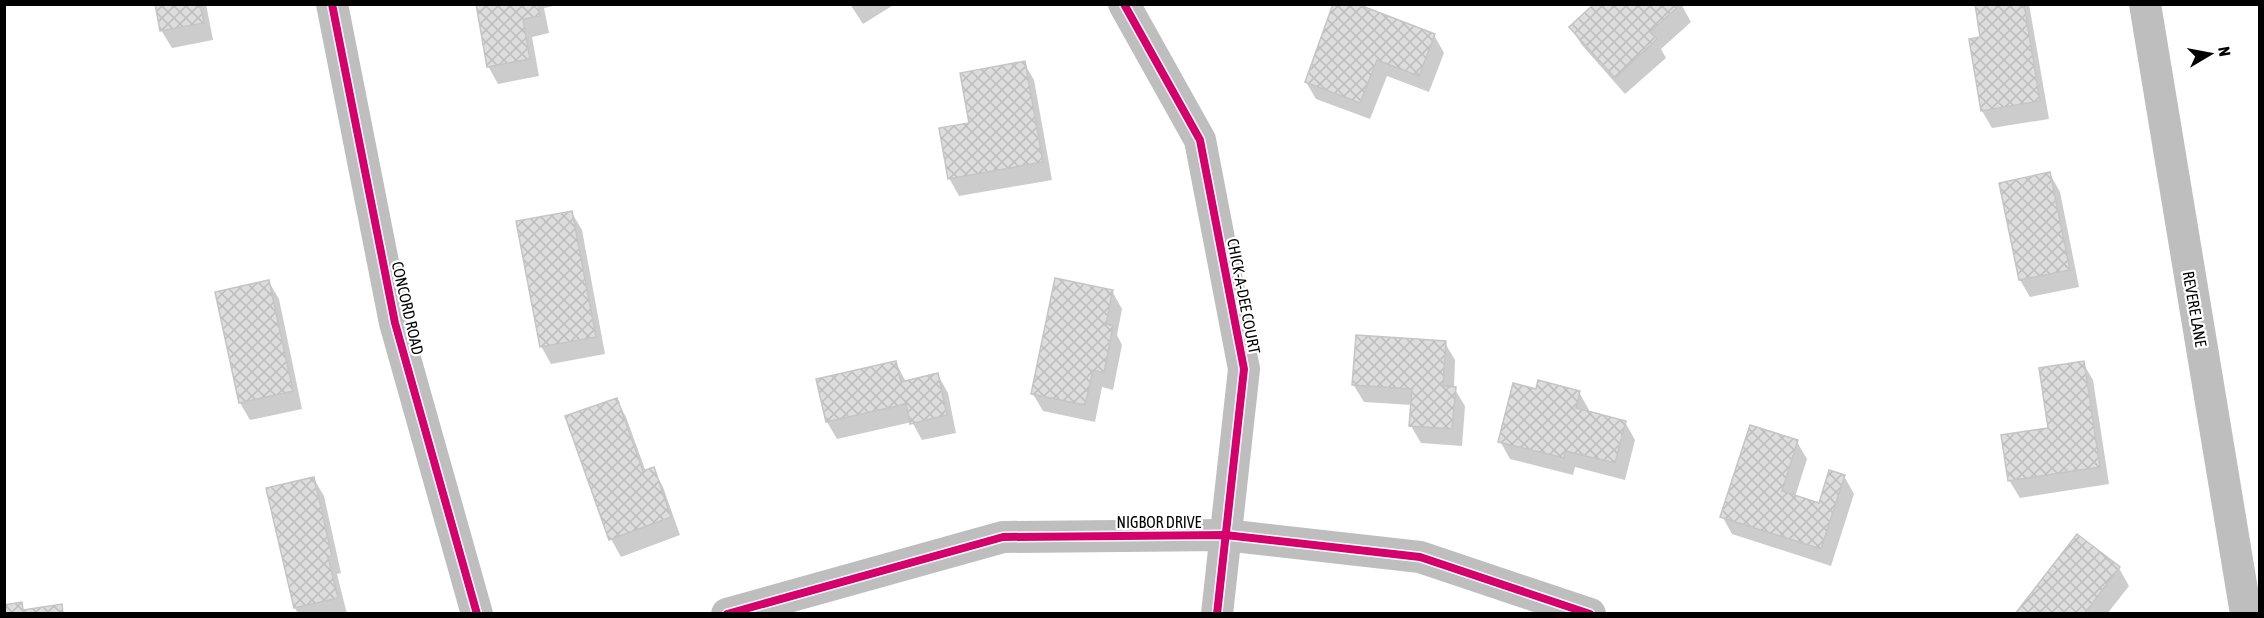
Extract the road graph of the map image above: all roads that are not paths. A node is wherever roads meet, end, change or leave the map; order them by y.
1 (333, 4) edge
2 (1124, 4) edge
3 (2145, 4) edge
4 (1225, 535) junction
5 (477, 614) edge
6 (728, 614) edge
7 (1217, 614) edge
8 (1590, 614) edge
9 (2246, 614) edge

1 - 5 street, CONCORD ROAD
2 - 4 street, CHICK-A-DEE COURT
3 - 9 street, REVERE LANE
4 - 6 street, NIGBOR DRIVE
4 - 7 street, CHICK-A-DEE COURT
4 - 8 street, NIGBOR DRIVE

